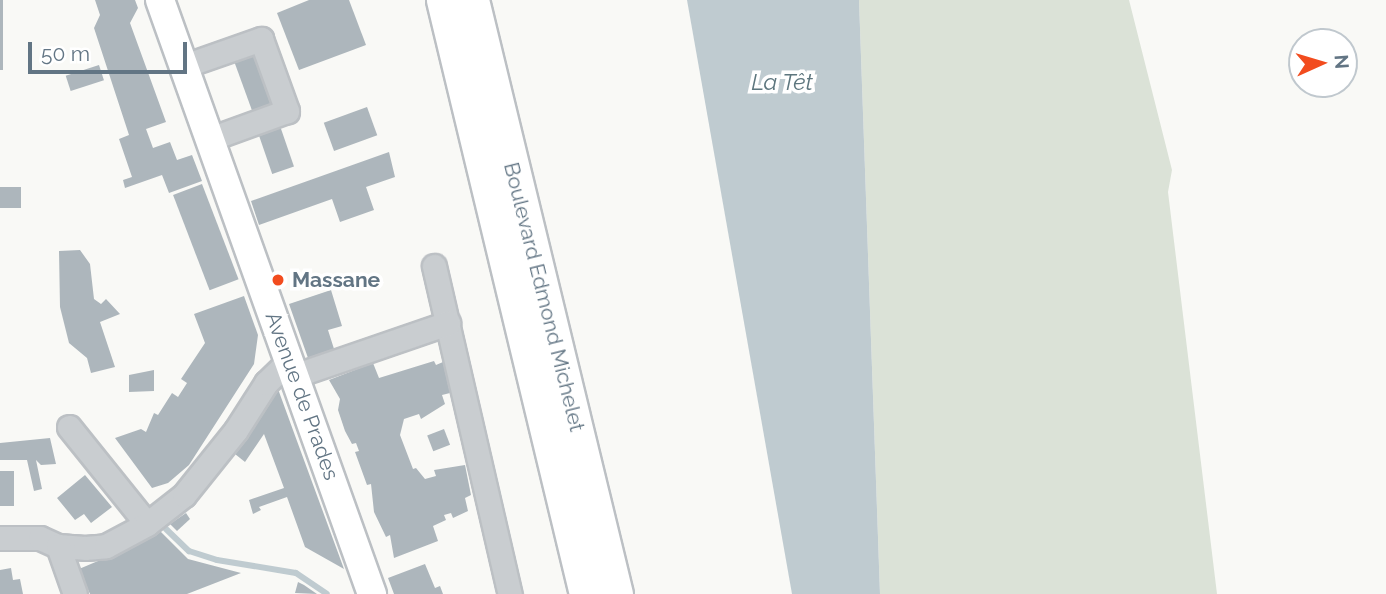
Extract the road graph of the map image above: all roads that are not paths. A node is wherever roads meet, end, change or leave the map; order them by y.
1 (160, 0) edge
2 (443, 0) edge
3 (472, 0) edge
4 (184, 66) junction
5 (210, 139) junction
6 (434, 266) dead end
7 (448, 323) junction
8 (294, 368) junction
9 (69, 427) dead end
10 (146, 524) junction
11 (0, 538) edge
12 (58, 546) junction
13 (75, 594) edge
14 (372, 594) edge
15 (510, 594) edge
16 (586, 594) edge
17 (616, 594) edge

1 - 4 main road, Avenue de Prades
2 - 16 highway, Boulevard Edmond Michelet
3 - 17 highway, Boulevard Edmond Michelet
4 - 5 main road, Avenue de Prades
4 - 5 street
5 - 8 main road, Avenue de Prades
6 - 7 street
7 - 8 street
7 - 15 street
8 - 10 street
8 - 14 main road, Avenue de Prades
9 - 10 street
10 - 12 street
11 - 12 street
12 - 13 street

